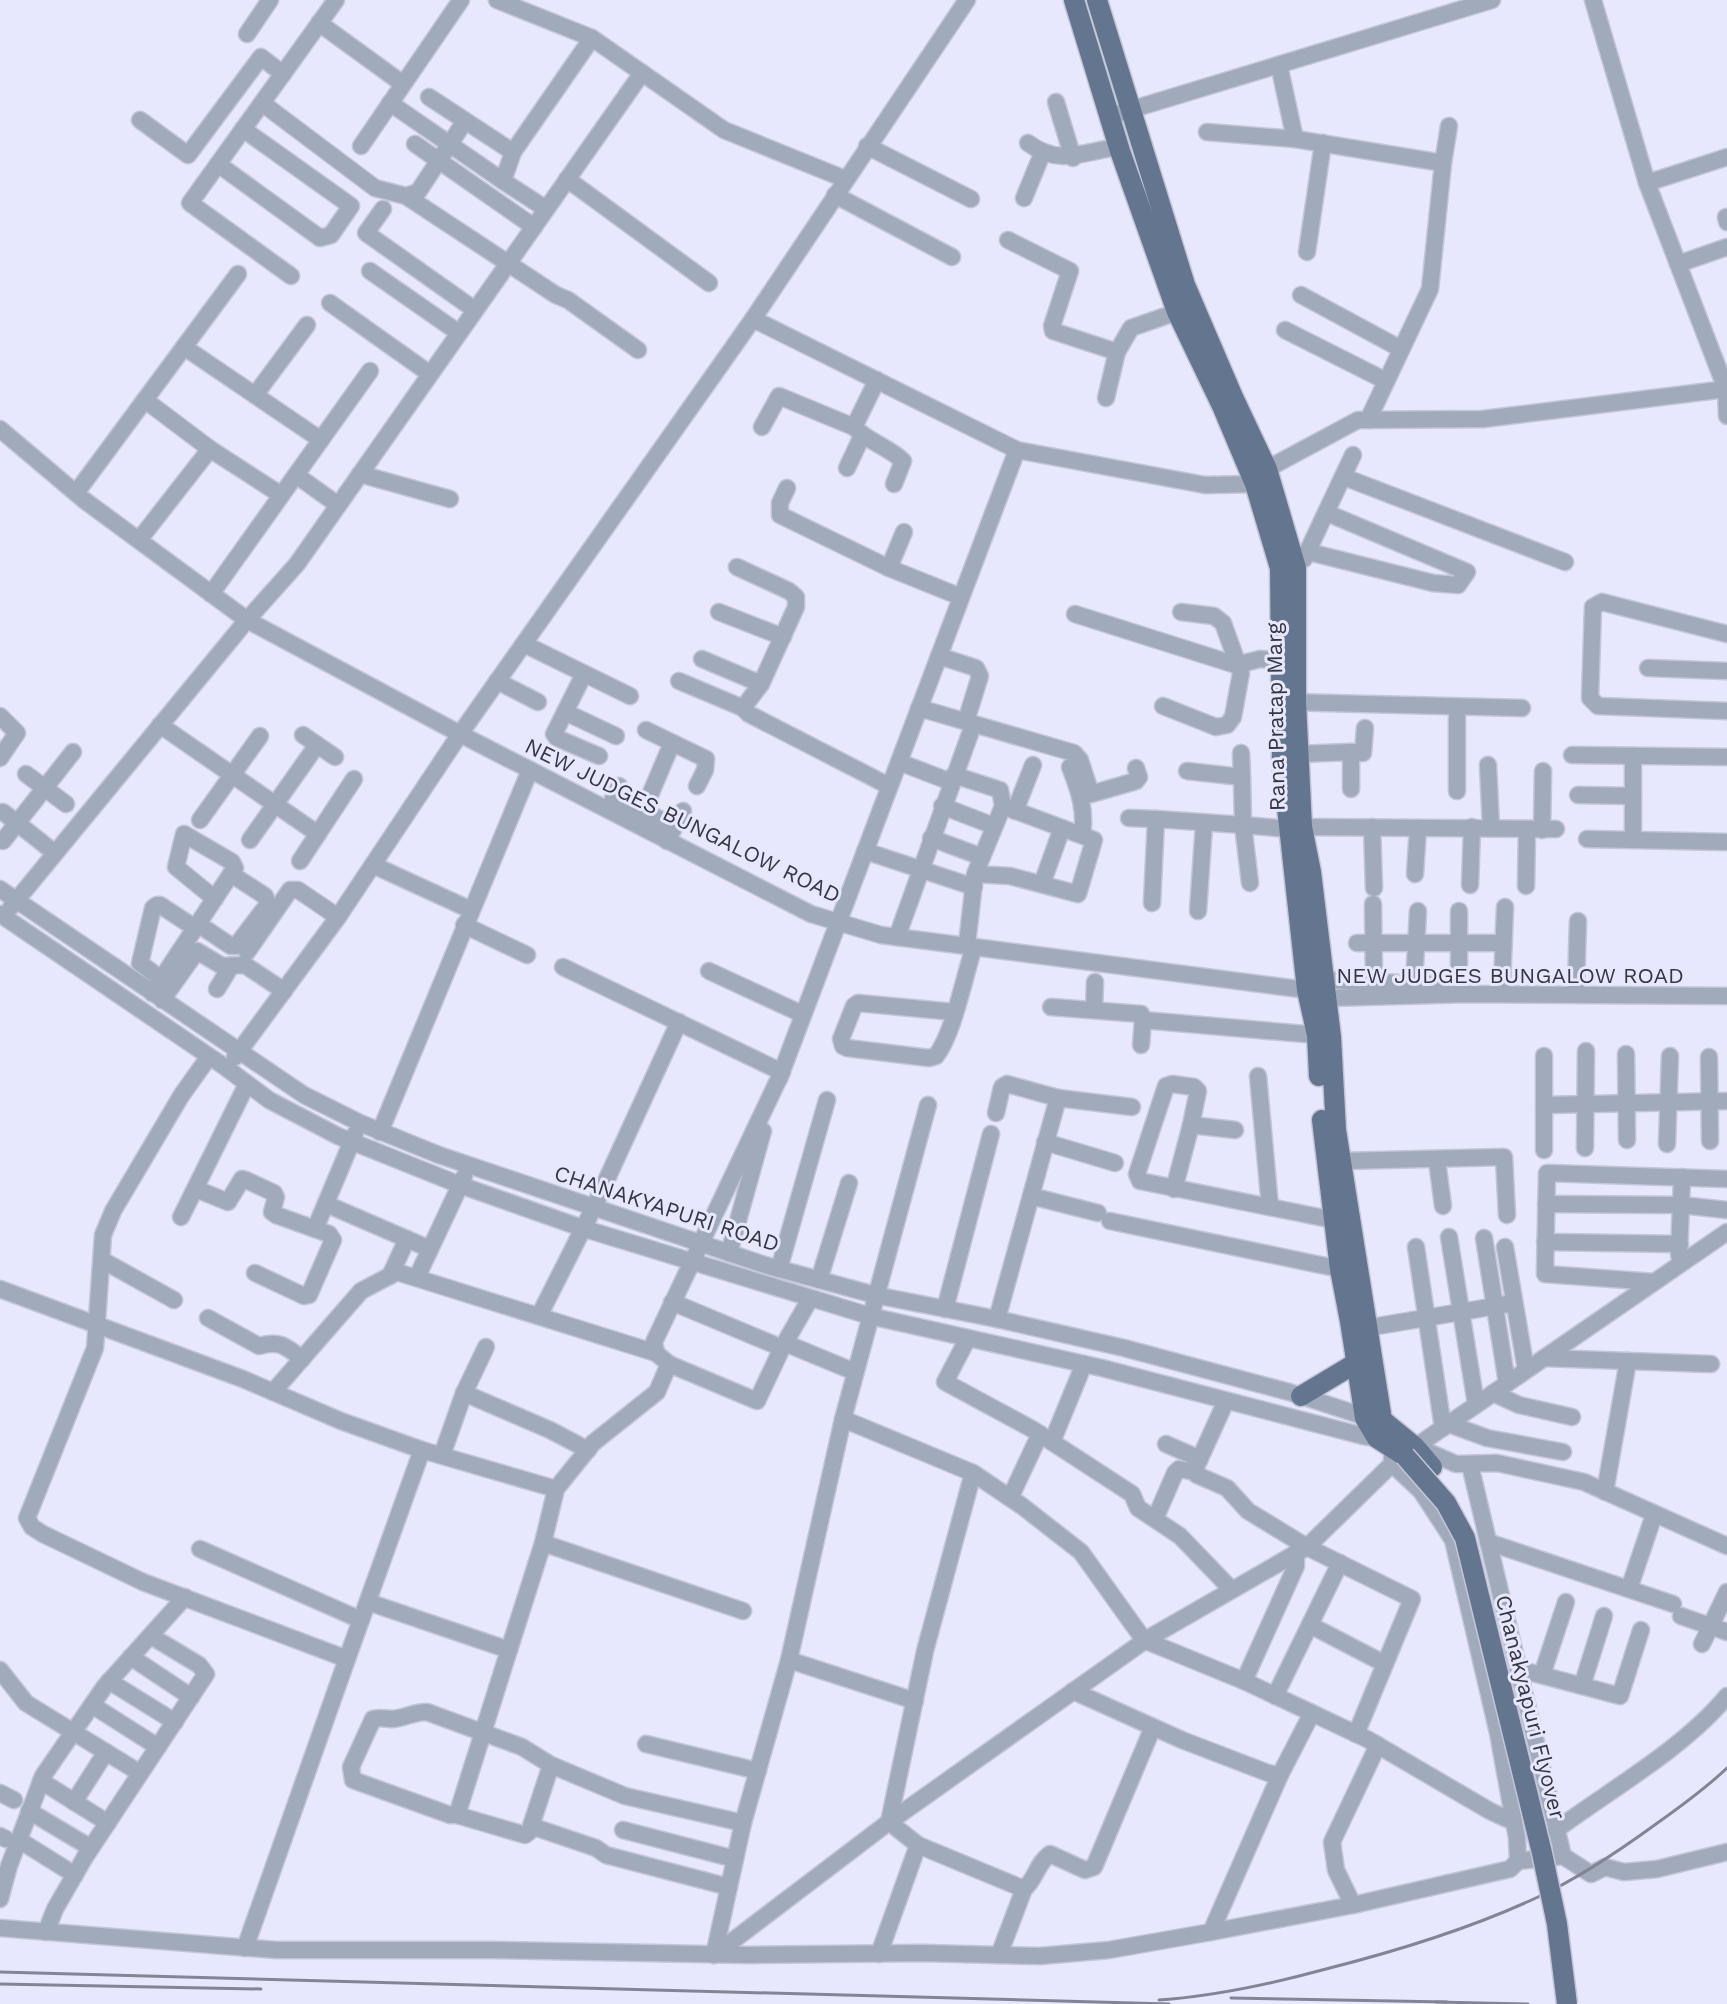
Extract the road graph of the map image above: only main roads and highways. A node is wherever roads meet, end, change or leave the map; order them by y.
1 (1074, 0) edge
2 (1097, 0) edge
3 (1261, 476) junction
4 (1288, 702) junction
5 (1296, 828) junction
6 (1319, 989) junction
7 (1356, 1363) junction
8 (1301, 1396) road end
9 (1390, 1440) junction
10 (1567, 2004) edge
11 (1581, 2004) edge

1 - 3 main road, Rana Pratap Marg
2 - 3 main road, Rana Pratap Marg
3 - 4 main road, Rana Pratap Marg
3 - 4 main road, Rana Pratap Marg
4 - 5 main road, Rana Pratap Marg
4 - 5 main road, Rana Pratap Marg
5 - 6 main road, Rana Pratap Marg
6 - 7 main road, Rana Pratap Marg
6 - 9 main road, Rana Pratap Marg
7 - 8 main road
7 - 9 main road, Rana Pratap Marg
9 - 10 main road, Chanakyapuri Flyover, bridge
9 - 11 main road, Chanakyapuri Flyover

